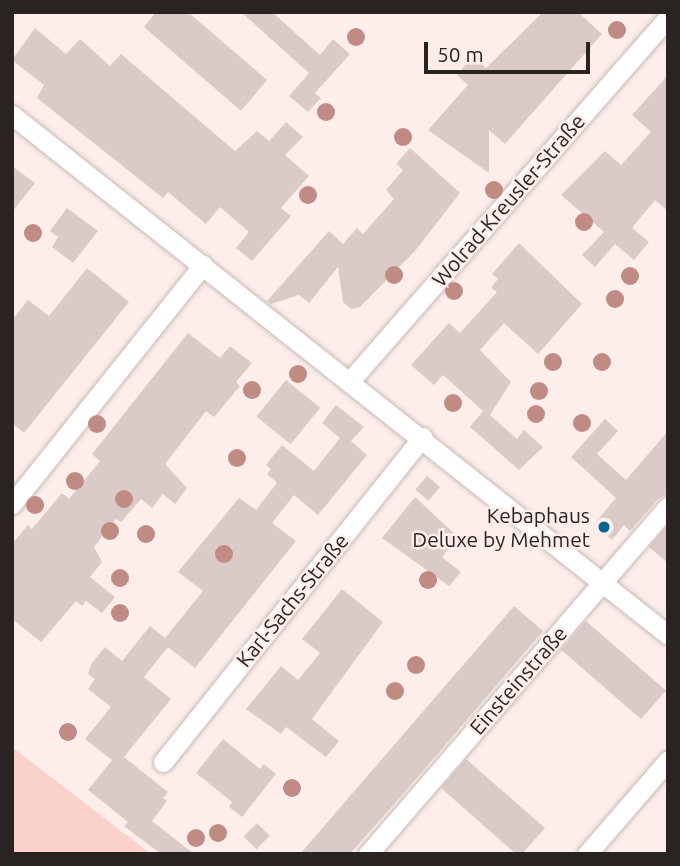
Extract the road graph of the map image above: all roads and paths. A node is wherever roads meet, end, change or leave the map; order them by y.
1 (668, 18) edge
2 (12, 115) edge
3 (203, 265) junction
4 (349, 382) junction
5 (422, 437) junction
6 (12, 504) edge
7 (668, 506) edge
8 (603, 581) junction
9 (668, 635) edge
10 (668, 760) edge
11 (163, 762) dead end
12 (368, 854) edge
13 (587, 854) edge

1 - 4 street, Wolrad-Kreusler-Straße
2 - 3 street
3 - 4 street
3 - 6 street
4 - 5 street
5 - 8 street
5 - 11 street, Karl-Sachs-Straße
7 - 8 street, Einsteinstraße
8 - 9 street
8 - 12 street, Einsteinstraße
10 - 13 street

